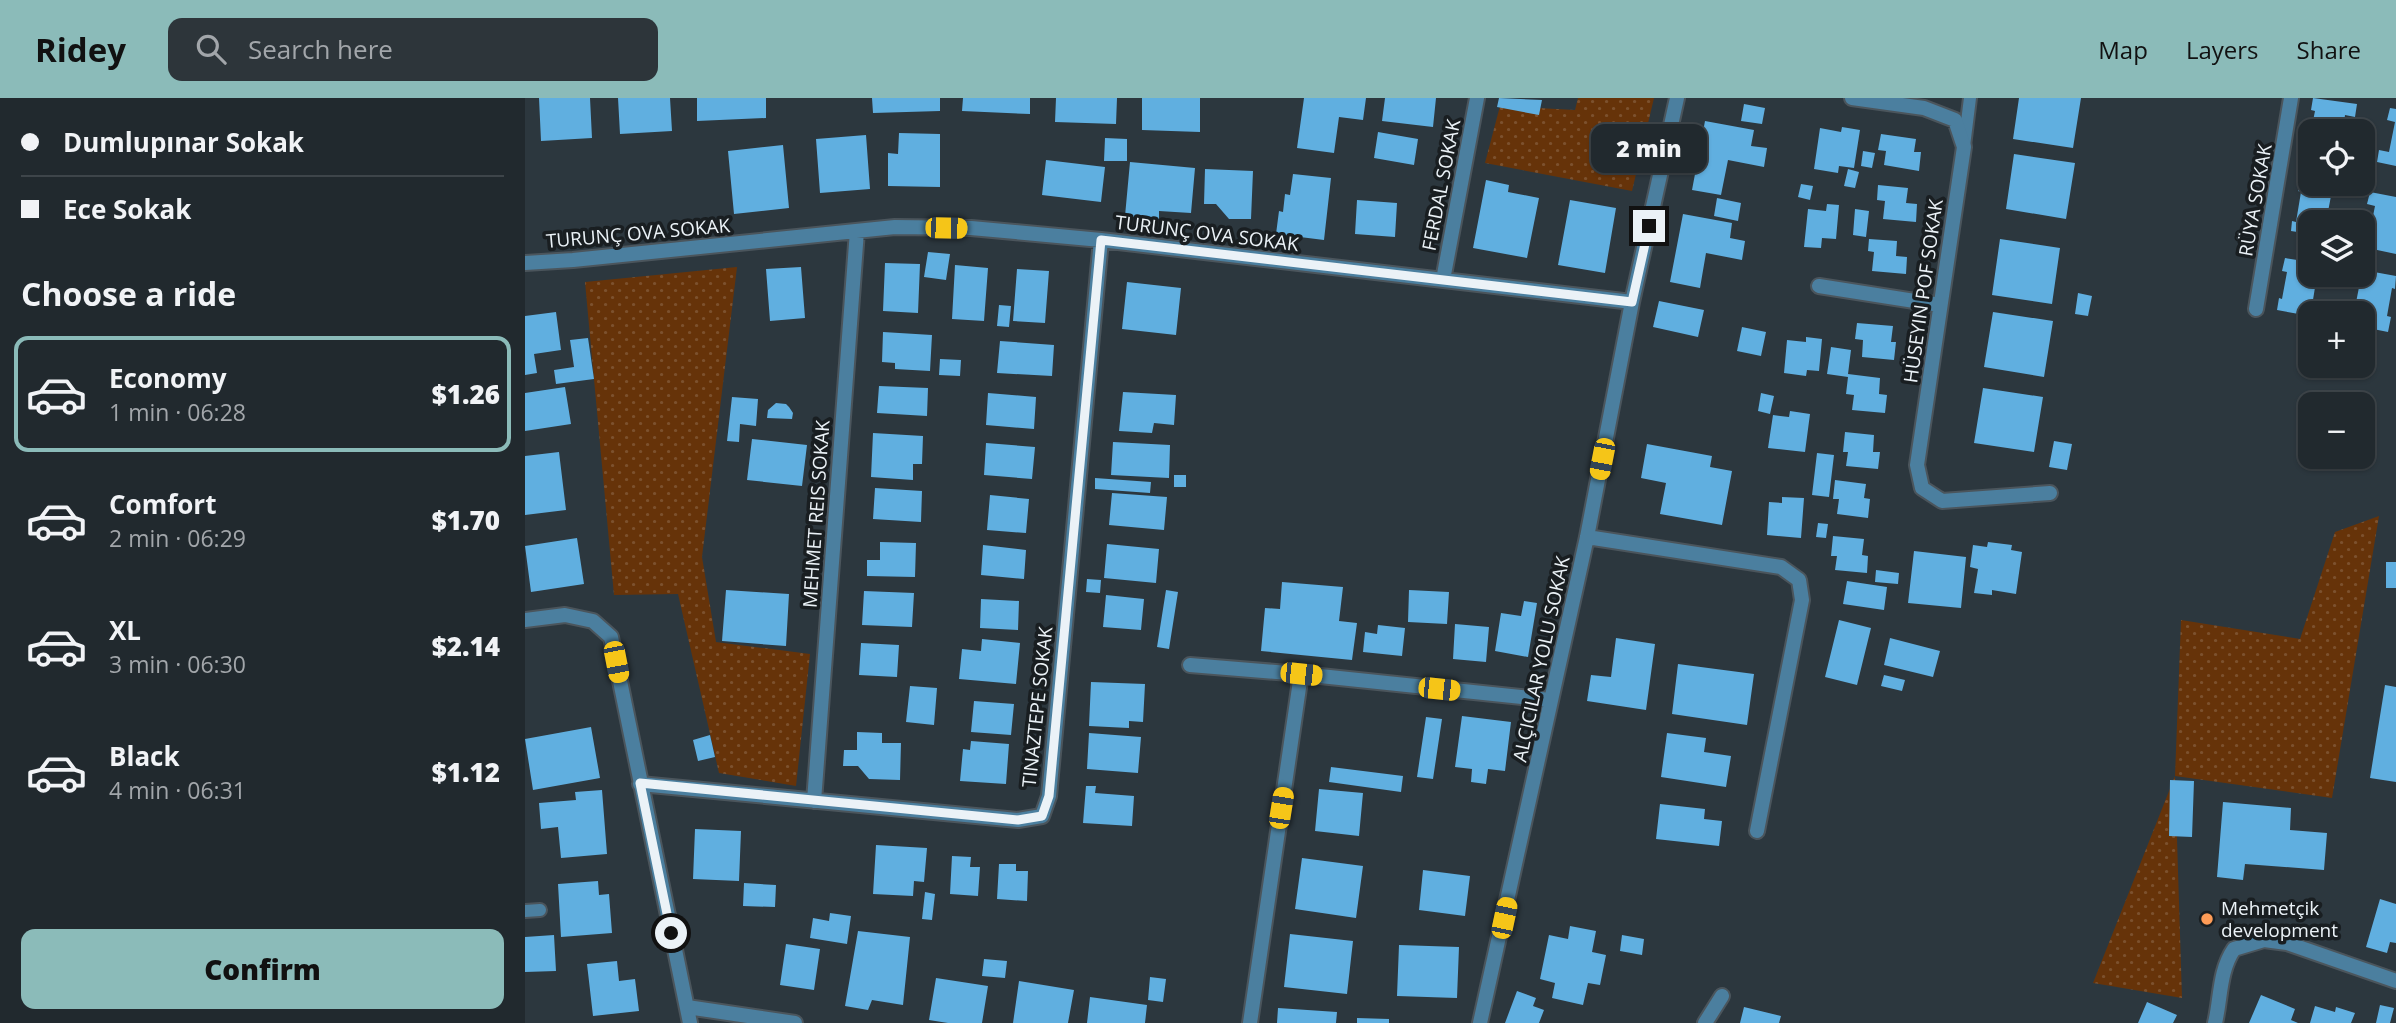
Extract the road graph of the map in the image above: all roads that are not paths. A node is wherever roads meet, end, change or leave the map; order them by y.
1 (1477, 98) edge
2 (1677, 98) edge
3 (1852, 98) edge
4 (1971, 98) edge
5 (2291, 98) edge
6 (1964, 147) junction
7 (857, 231) junction
8 (1101, 240) junction
9 (525, 262) edge
10 (1443, 280) junction
11 (1819, 286) dead end
12 (1632, 302) junction
13 (1940, 305) junction
14 (2256, 309) dead end
15 (2050, 493) dead end
16 (1587, 537) junction
17 (525, 620) edge
18 (1190, 665) dead end
19 (1301, 674) junction
20 (1550, 700) junction
21 (640, 783) junction
22 (814, 801) junction
23 (1757, 831) dead end
24 (540, 910) dead end
25 (525, 911) edge
26 (2396, 981) edge
27 (1722, 996) dead end
28 (687, 1007) junction
29 (689, 1023) edge
30 (795, 1023) edge
31 (1250, 1023) edge
32 (1481, 1023) edge
33 (1705, 1023) edge
34 (2215, 1023) edge

1 - 10 street, FERDAL SOKAK
2 - 12 street
3 - 6 street
4 - 6 lane, HÜSEYIN POF SOKAK
5 - 14 street, RÜYA SOKAK
6 - 13 street, HÜSEYIN POF SOKAK
7 - 8 street, TURUNÇ OVA SOKAK
7 - 9 street, TURUNÇ OVA SOKAK
7 - 22 street, MEHMET REIS SOKAK
8 - 10 street, TURUNÇ OVA SOKAK
8 - 22 street
10 - 12 street, TURUNÇ OVA SOKAK
11 - 13 street
12 - 16 street
13 - 15 street, HÜSEYIN POF SOKAK
16 - 20 street
16 - 23 street
17 - 21 street
18 - 19 street
19 - 20 street
19 - 31 street
20 - 32 street
21 - 22 street
21 - 28 street
24 - 25 lane
26 - 34 street
27 - 33 street
28 - 29 street
28 - 30 street

